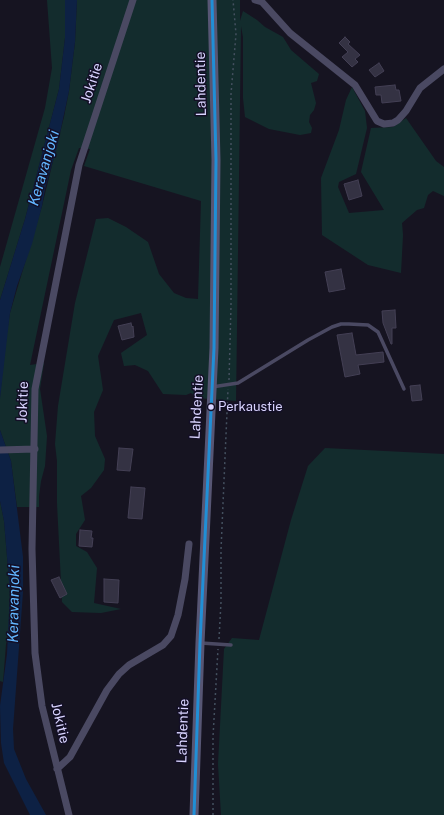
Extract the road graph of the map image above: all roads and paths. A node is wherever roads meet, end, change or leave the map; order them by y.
1 (133, 0) edge
2 (212, 0) edge
3 (233, 0) edge
4 (255, 0) edge
5 (444, 69) edge
6 (228, 386) junction
7 (211, 387) junction
8 (404, 389) dead end
9 (35, 449) junction
10 (0, 450) edge
11 (189, 544) dead end
12 (200, 643) junction
13 (219, 644) junction
14 (231, 644) dead end
15 (57, 769) junction
16 (69, 815) edge
17 (194, 815) edge
18 (213, 815) edge

1 - 9 street, Jokitie
2 - 7 main road, Lahdentie
3 - 6 path, Lahdentie
4 - 5 street
6 - 7 lane
6 - 8 lane
6 - 13 path, Lahdentie
7 - 12 main road, Lahdentie
9 - 10 street
9 - 15 street, Jokitie
11 - 15 street
12 - 13 lane
12 - 17 main road, Lahdentie
13 - 14 lane
13 - 18 path, Lahdentie
15 - 16 street, Jokitie

